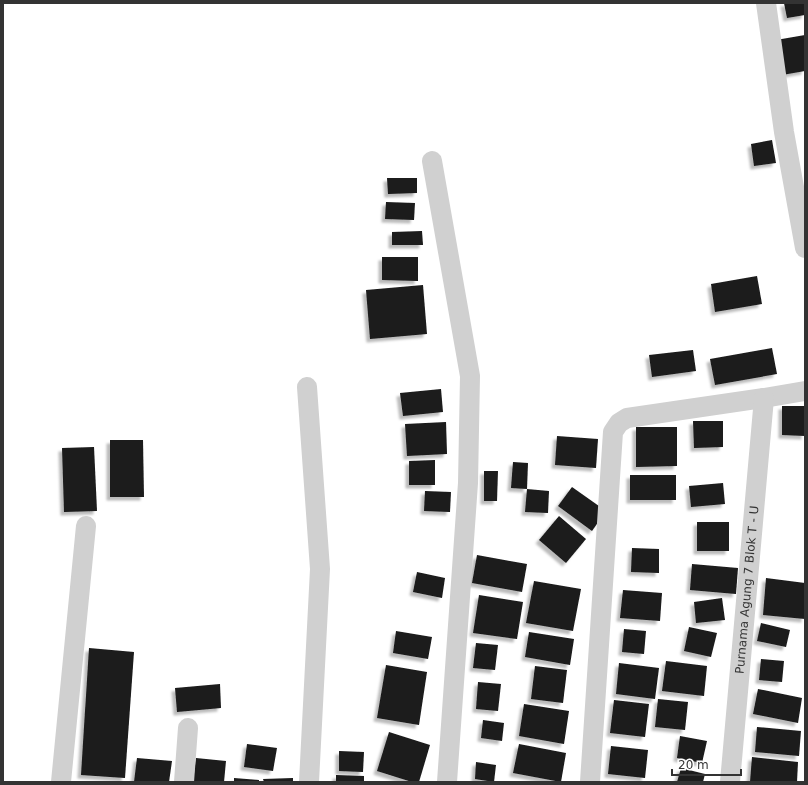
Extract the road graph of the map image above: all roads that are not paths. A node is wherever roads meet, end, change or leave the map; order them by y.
1 (766, 3) edge
2 (432, 161) dead end
3 (805, 248) edge
4 (307, 387) dead end
5 (805, 391) edge
6 (764, 398) junction
7 (86, 526) dead end
8 (188, 728) dead end
9 (60, 782) edge
10 (184, 782) edge
11 (309, 782) edge
12 (447, 782) edge
13 (590, 782) edge
14 (730, 782) edge

1 - 3 street
2 - 12 street
4 - 11 street
5 - 6 street
6 - 13 street
6 - 14 street, Purnama Agung 7 Blok T - U
7 - 9 street
8 - 10 street

